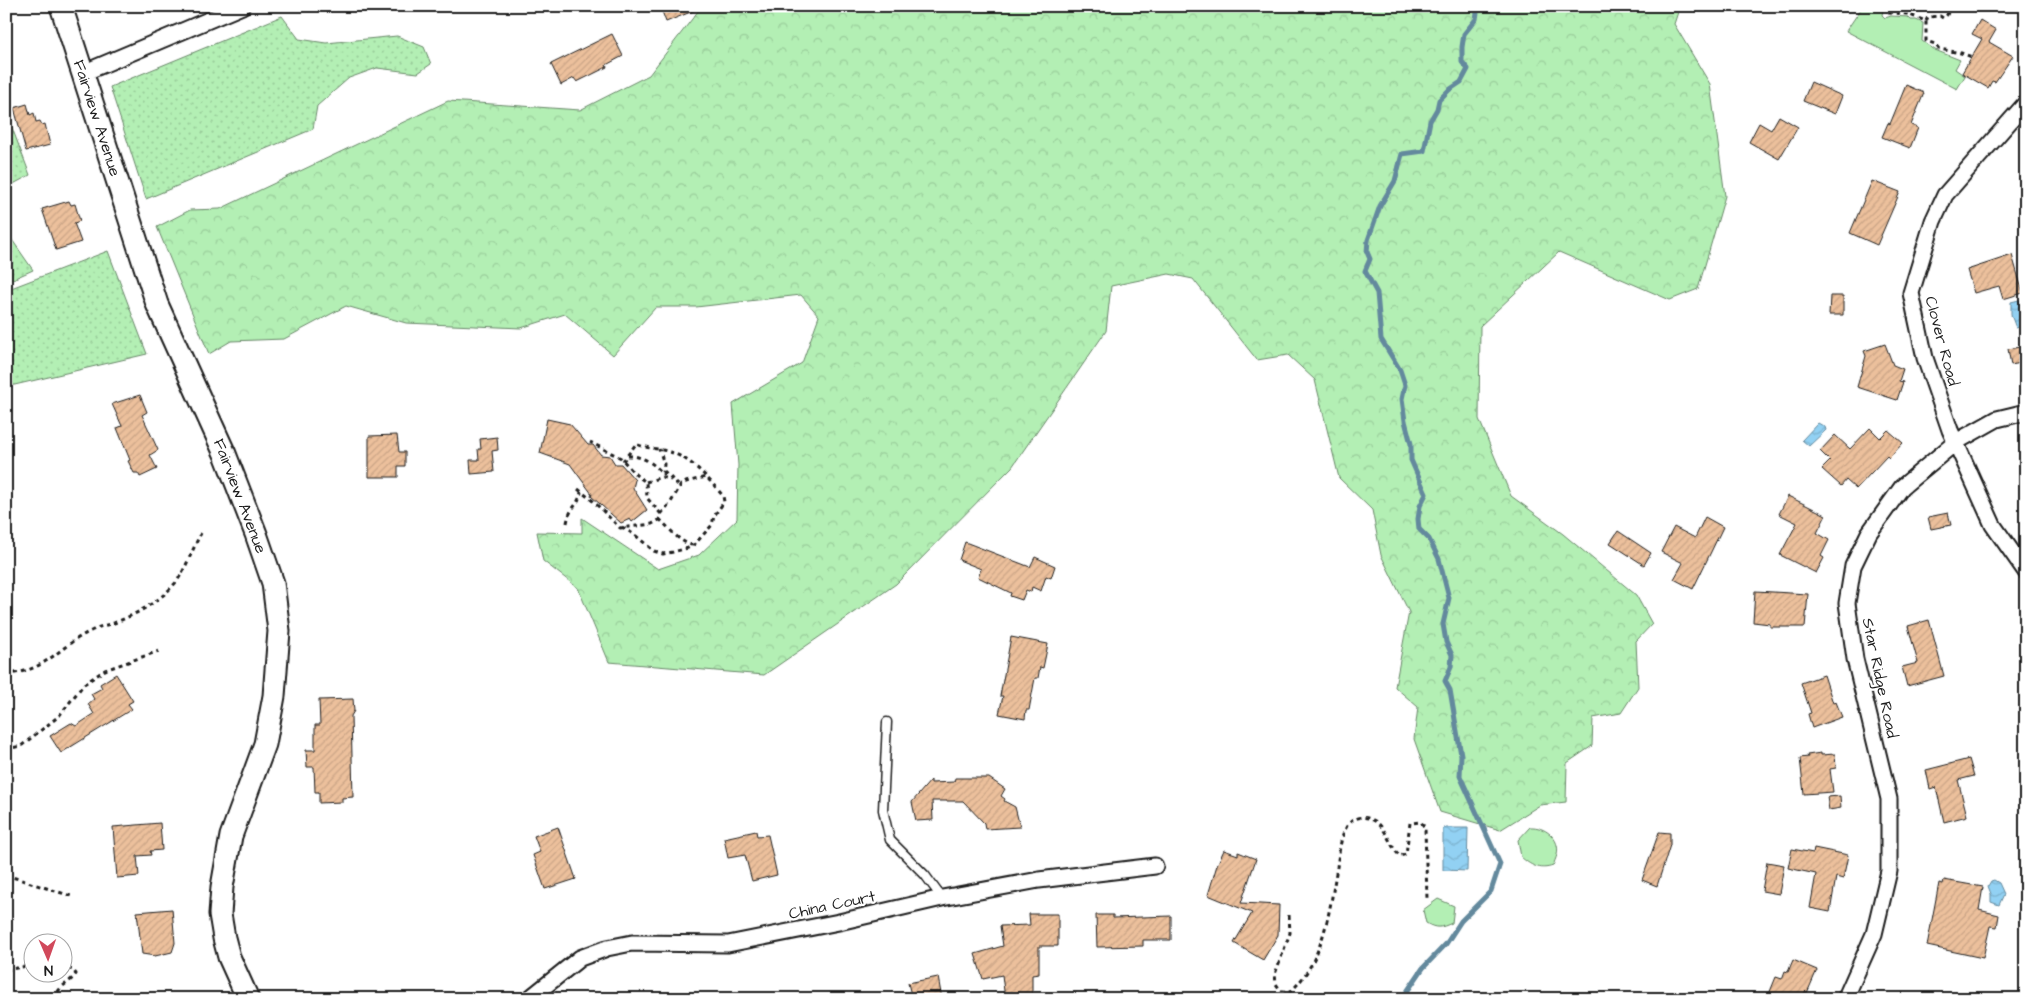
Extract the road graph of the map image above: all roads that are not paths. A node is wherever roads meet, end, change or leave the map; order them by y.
1 (61, 6) edge
2 (242, 6) edge
3 (83, 73) junction
4 (2026, 103) edge
5 (2026, 412) edge
6 (1956, 442) junction
7 (2026, 572) edge
8 (887, 722) dead end
9 (1156, 866) dead end
10 (942, 898) junction
11 (248, 999) edge
12 (528, 999) edge
13 (1845, 999) edge

1 - 3 main road, Fairview Avenue
2 - 3 street
3 - 11 main road, Fairview Avenue
4 - 6 street, Clover Road
5 - 6 street, Star Ridge Road
6 - 7 street, Clover Road
6 - 13 street, Star Ridge Road
8 - 10 lane
9 - 10 street, China Court
10 - 12 street, China Court

